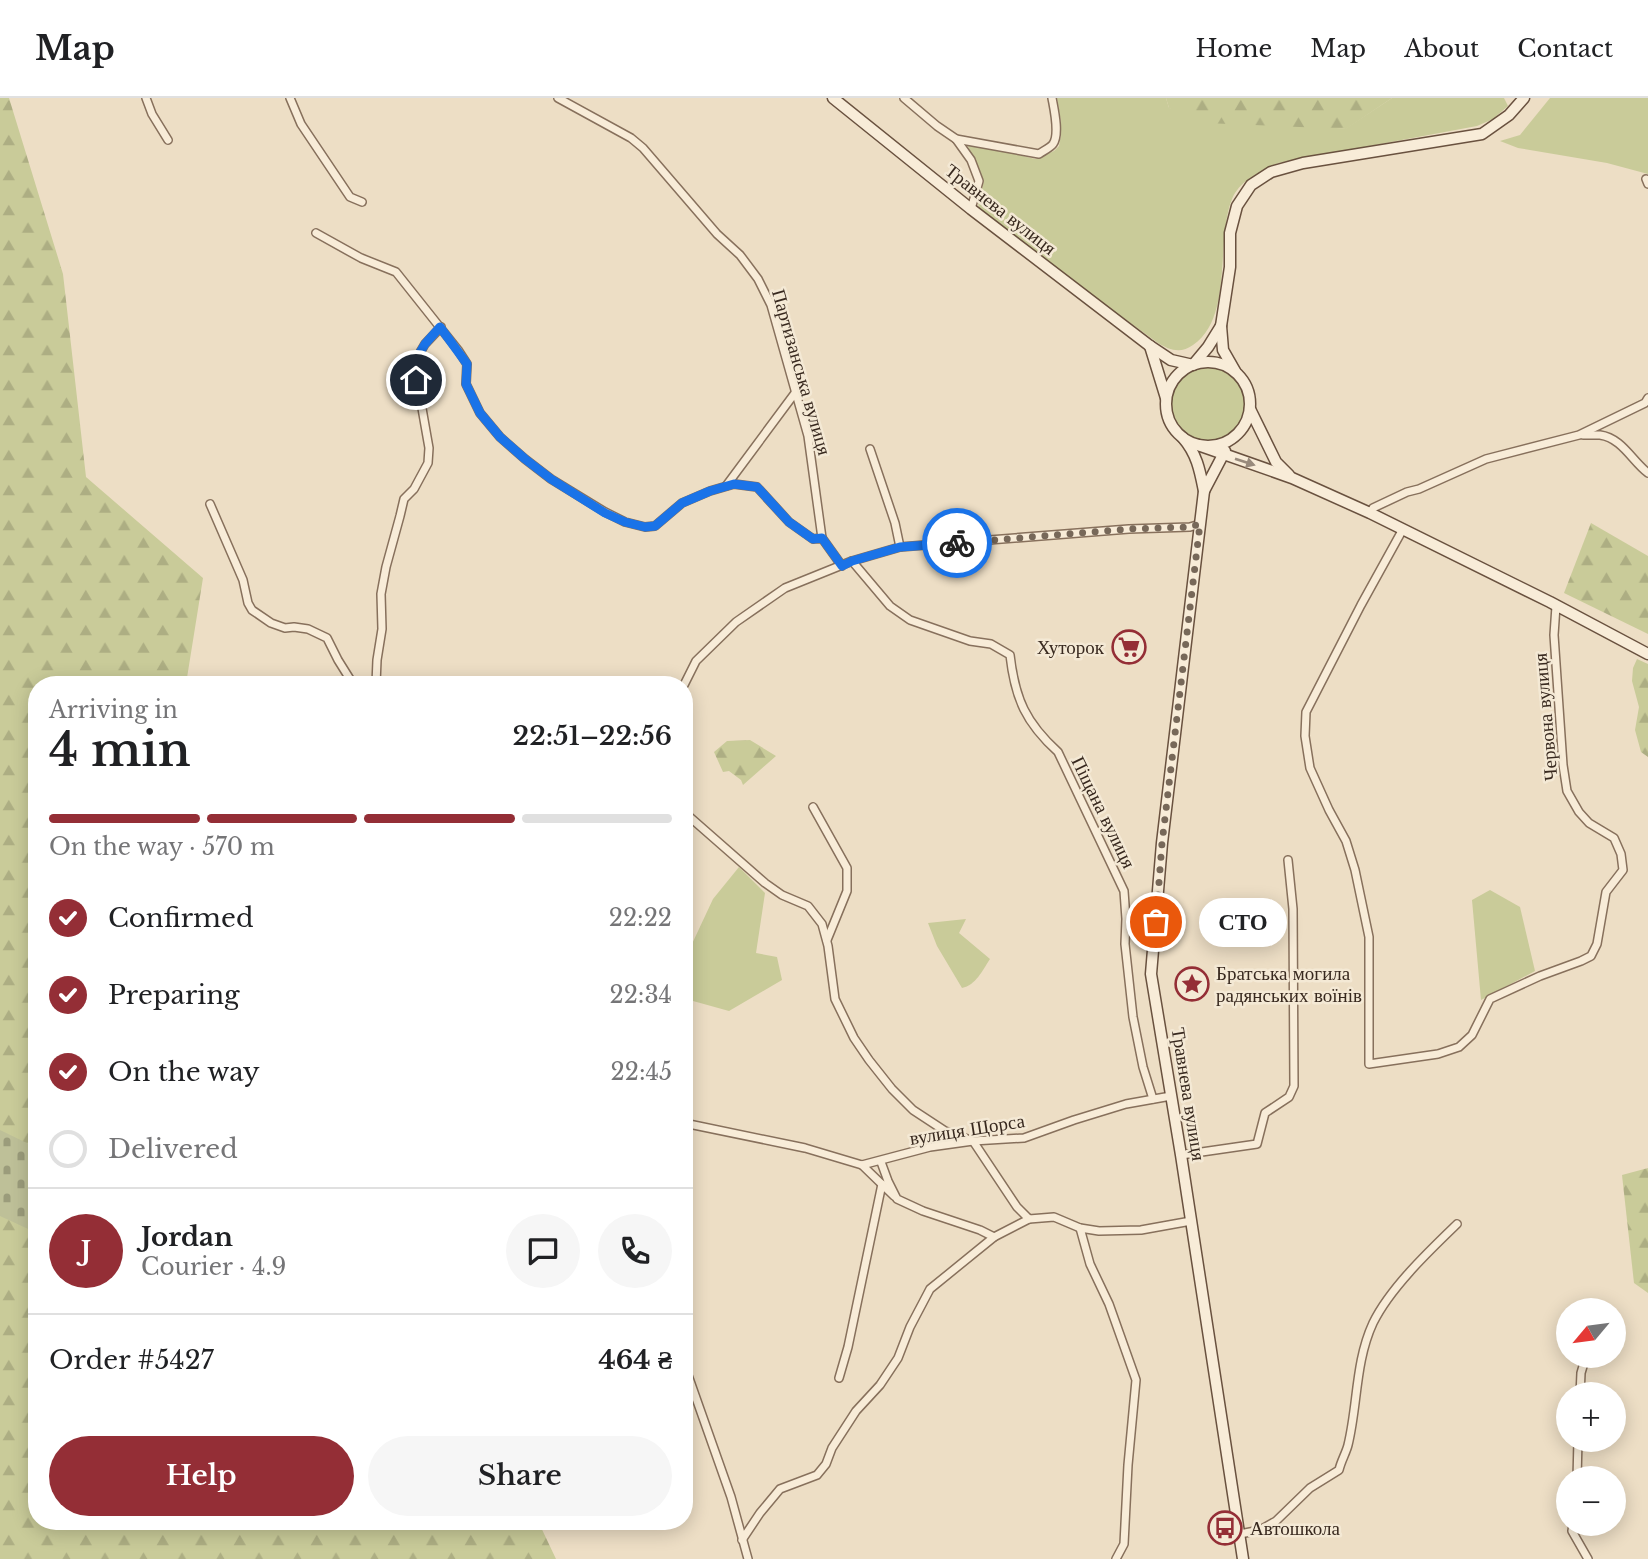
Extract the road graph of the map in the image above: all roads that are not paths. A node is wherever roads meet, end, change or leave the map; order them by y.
1 (146, 98) edge
2 (290, 98) edge
3 (558, 98) edge
4 (833, 98) edge
5 (904, 98) edge
6 (1052, 98) edge
7 (1524, 98) edge
8 (956, 139) junction
9 (169, 140) dead end
10 (362, 202) dead end
11 (971, 209) junction
12 (316, 233) dead end
13 (1221, 326) junction
14 (440, 327) junction
15 (1150, 346) junction
16 (1193, 365) junction
17 (1235, 371) junction
18 (794, 393) junction
19 (1166, 398) junction
20 (1648, 398) edge
21 (1250, 409) junction
22 (1579, 435) junction
23 (1183, 438) junction
24 (1233, 439) junction
25 (1198, 445) junction
26 (870, 449) dead end
27 (1223, 455) junction
28 (1648, 473) edge
29 (1292, 478) junction
30 (726, 486) junction
31 (1204, 491) junction
32 (210, 504) dead end
33 (1370, 513) junction
34 (1200, 524) junction
35 (1403, 529) junction
36 (822, 538) junction
37 (900, 547) junction
38 (852, 561) junction
39 (842, 566) junction
40 (1556, 606) junction
41 (1648, 654) edge
42 (348, 676) edge
43 (377, 676) edge
44 (688, 676) edge
45 (813, 807) dead end
46 (693, 819) edge
47 (1288, 860) dead end
48 (827, 940) junction
49 (1171, 1096) junction
50 (1153, 1099) junction
51 (693, 1125) edge
52 (973, 1140) junction
53 (1181, 1155) junction
54 (881, 1162) junction
55 (862, 1165) junction
56 (882, 1184) junction
57 (897, 1199) junction
58 (1029, 1219) junction
59 (1191, 1221) junction
60 (1457, 1224) dead end
61 (1080, 1228) junction
62 (994, 1237) junction
63 (839, 1378) dead end
64 (693, 1390) edge
65 (1240, 1534) junction
66 (1575, 1536) edge
67 (742, 1541) junction
68 (748, 1559) edge
69 (1116, 1559) edge
70 (1243, 1559) edge
71 (1588, 1559) edge

1 - 9 street
2 - 10 street
3 - 18 street, Партизанська вулиця
4 - 11 street, Травнева вулиця
5 - 8 street
6 - 8 street
7 - 13 street
8 - 11 street
11 - 15 street, Травнева вулиця
12 - 14 street
13 - 16 street
13 - 17 street
14 - 30 street
14 - 43 street
15 - 16 street, Травнева вулиця
15 - 19 street
16 - 17 street
16 - 19 street
17 - 21 street
18 - 30 street
18 - 36 street, Партизанська вулиця
19 - 23 street
20 - 22 street
21 - 24 street
21 - 29 street
22 - 28 street
22 - 33 street
23 - 25 street
23 - 31 street
24 - 25 street
24 - 27 street
25 - 27 street
26 - 37 street
27 -> 29 street
27 - 31 street
29 - 33 street
30 - 36 street
31 - 34 street, Травнева вулиця
32 - 42 street
33 - 35 street
34 - 37 street
34 - 49 street, Травнева вулиця
35 - 40 street
35 - 40 street, Червона вулиця
36 - 39 street
37 - 38 street
38 - 39 street
38 - 50 street, Піщана вулиця
39 - 44 street
40 - 41 street
45 - 48 street
46 - 48 street
47 - 53 street
48 - 52 street
49 - 50 street, вулиця Щорса
49 - 53 street, Травнева вулиця
50 - 52 street, вулиця Щорса
51 - 55 street, вулиця Щорса
52 - 54 street, вулиця Щорса
52 - 58 street
53 - 59 street, Травнева вулиця
54 - 55 street, вулиця Щорса
54 - 57 street
55 - 56 street
56 - 57 street
56 - 63 street
57 - 62 street
58 - 61 street
58 - 62 street
59 - 61 street
59 - 65 street, Травнева вулиця
60 - 65 street
61 - 69 street
62 - 67 street
64 - 67 street
65 - 70 street, Травнева вулиця
66 - 71 street
67 - 68 street

